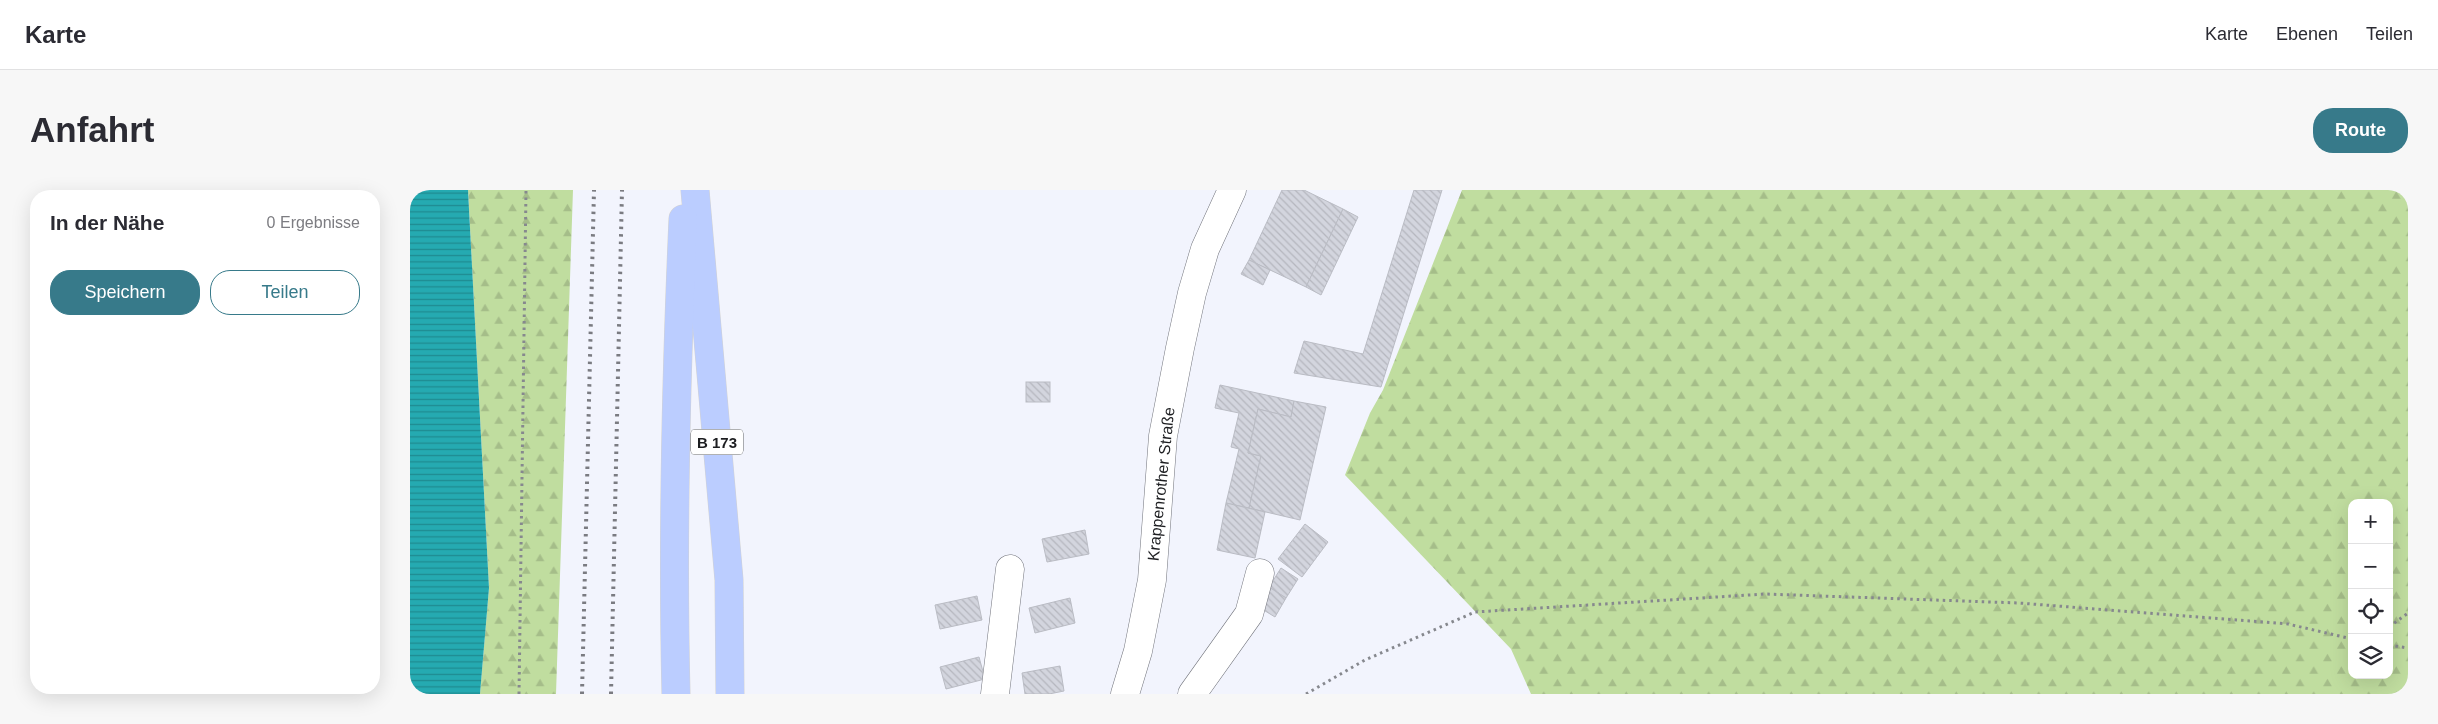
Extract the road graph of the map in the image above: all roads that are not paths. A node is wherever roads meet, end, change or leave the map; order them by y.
1 (684, 190) edge
2 (695, 190) edge
3 (1232, 190) edge
4 (1010, 569) dead end
5 (1260, 573) dead end
6 (676, 694) edge
7 (730, 694) edge
8 (995, 694) edge
9 (1125, 694) edge
10 (1192, 694) edge

1 - 6 highway, B 173
2 - 7 highway, B 173
3 - 9 street, Krappenrother Straße
4 - 8 street
5 - 10 street

